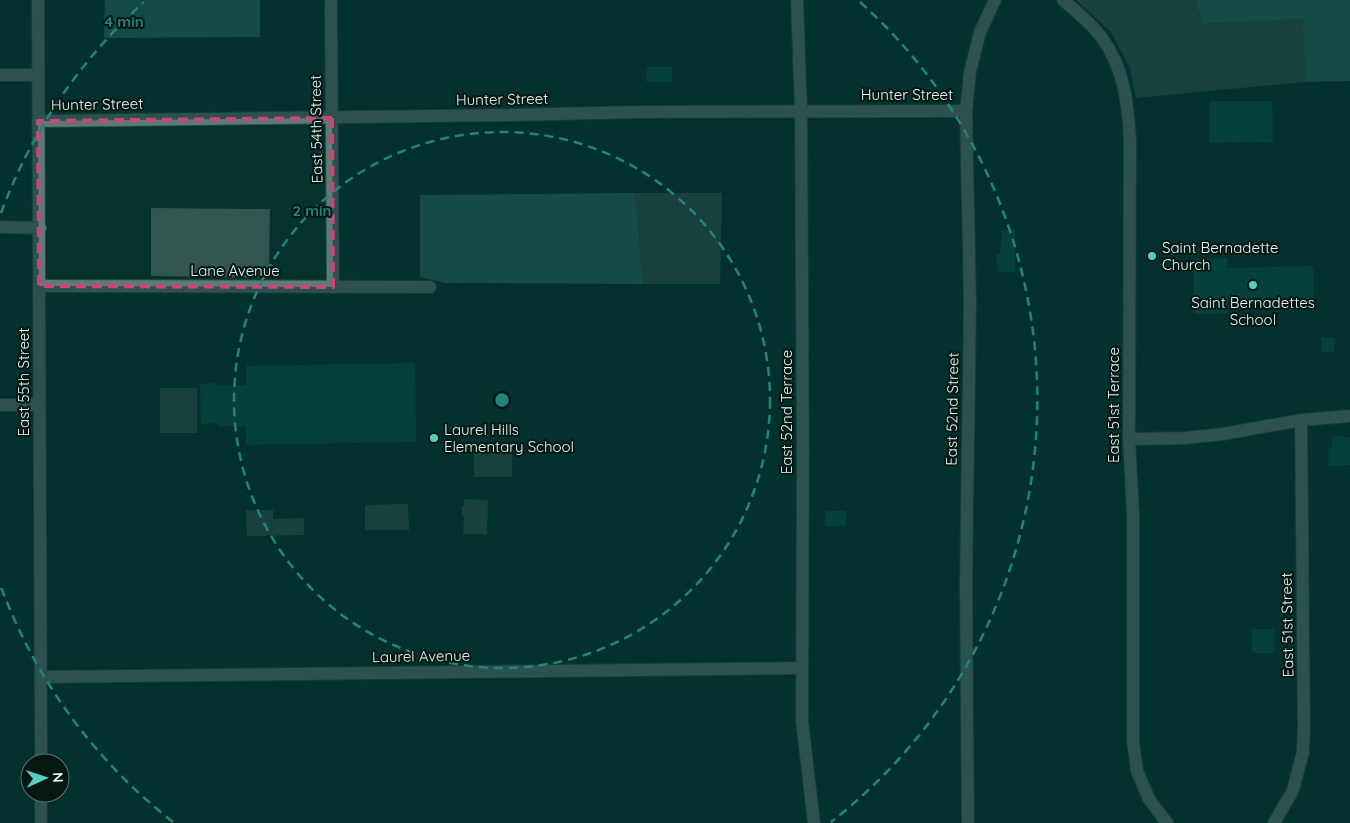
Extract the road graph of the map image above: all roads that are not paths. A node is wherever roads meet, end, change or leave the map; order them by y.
1 (38, 0) edge
2 (331, 0) edge
3 (797, 0) edge
4 (996, 0) edge
5 (1063, 0) edge
6 (0, 75) edge
7 (38, 75) junction
8 (801, 111) junction
9 (966, 111) junction
10 (332, 118) junction
11 (38, 121) junction
12 (0, 228) edge
13 (40, 228) junction
14 (39, 286) junction
15 (333, 287) junction
16 (430, 287) dead end
17 (0, 405) edge
18 (39, 405) junction
19 (1350, 416) edge
20 (1301, 420) junction
21 (1129, 439) junction
22 (801, 668) junction
23 (41, 676) junction
24 (41, 753) edge
25 (41, 803) edge
26 (41, 823) edge
27 (814, 823) edge
28 (968, 823) edge
29 (1167, 823) edge
30 (1274, 823) edge

1 - 7 street, East 55th Street
2 - 10 street, East 54th Street
3 - 8 street, East 52nd Terrace
4 - 9 street, East 52nd Street
5 - 21 street, East 51st Terrace
6 - 7 street
7 - 11 street, East 55th Street
8 - 9 street, Hunter Street
8 - 10 street, Hunter Street
8 - 22 street, East 52nd Terrace
9 - 28 street, East 52nd Street
10 - 11 street, Hunter Street
10 - 15 street, East 54th Street
11 - 13 street, East 55th Street
12 - 13 street
13 - 14 street, East 55th Street
14 - 15 street, Lane Avenue
14 - 18 street, East 55th Street
15 - 16 street, Lane Avenue
17 - 18 street
18 - 23 street, East 55th Street
19 - 20 street
20 - 21 street
20 - 30 street, East 51st Street
21 - 29 street, East 51st Terrace
22 - 23 street, Laurel Avenue
22 - 27 street, East 52nd Terrace
23 - 24 street, East 55th Street
25 - 26 street

